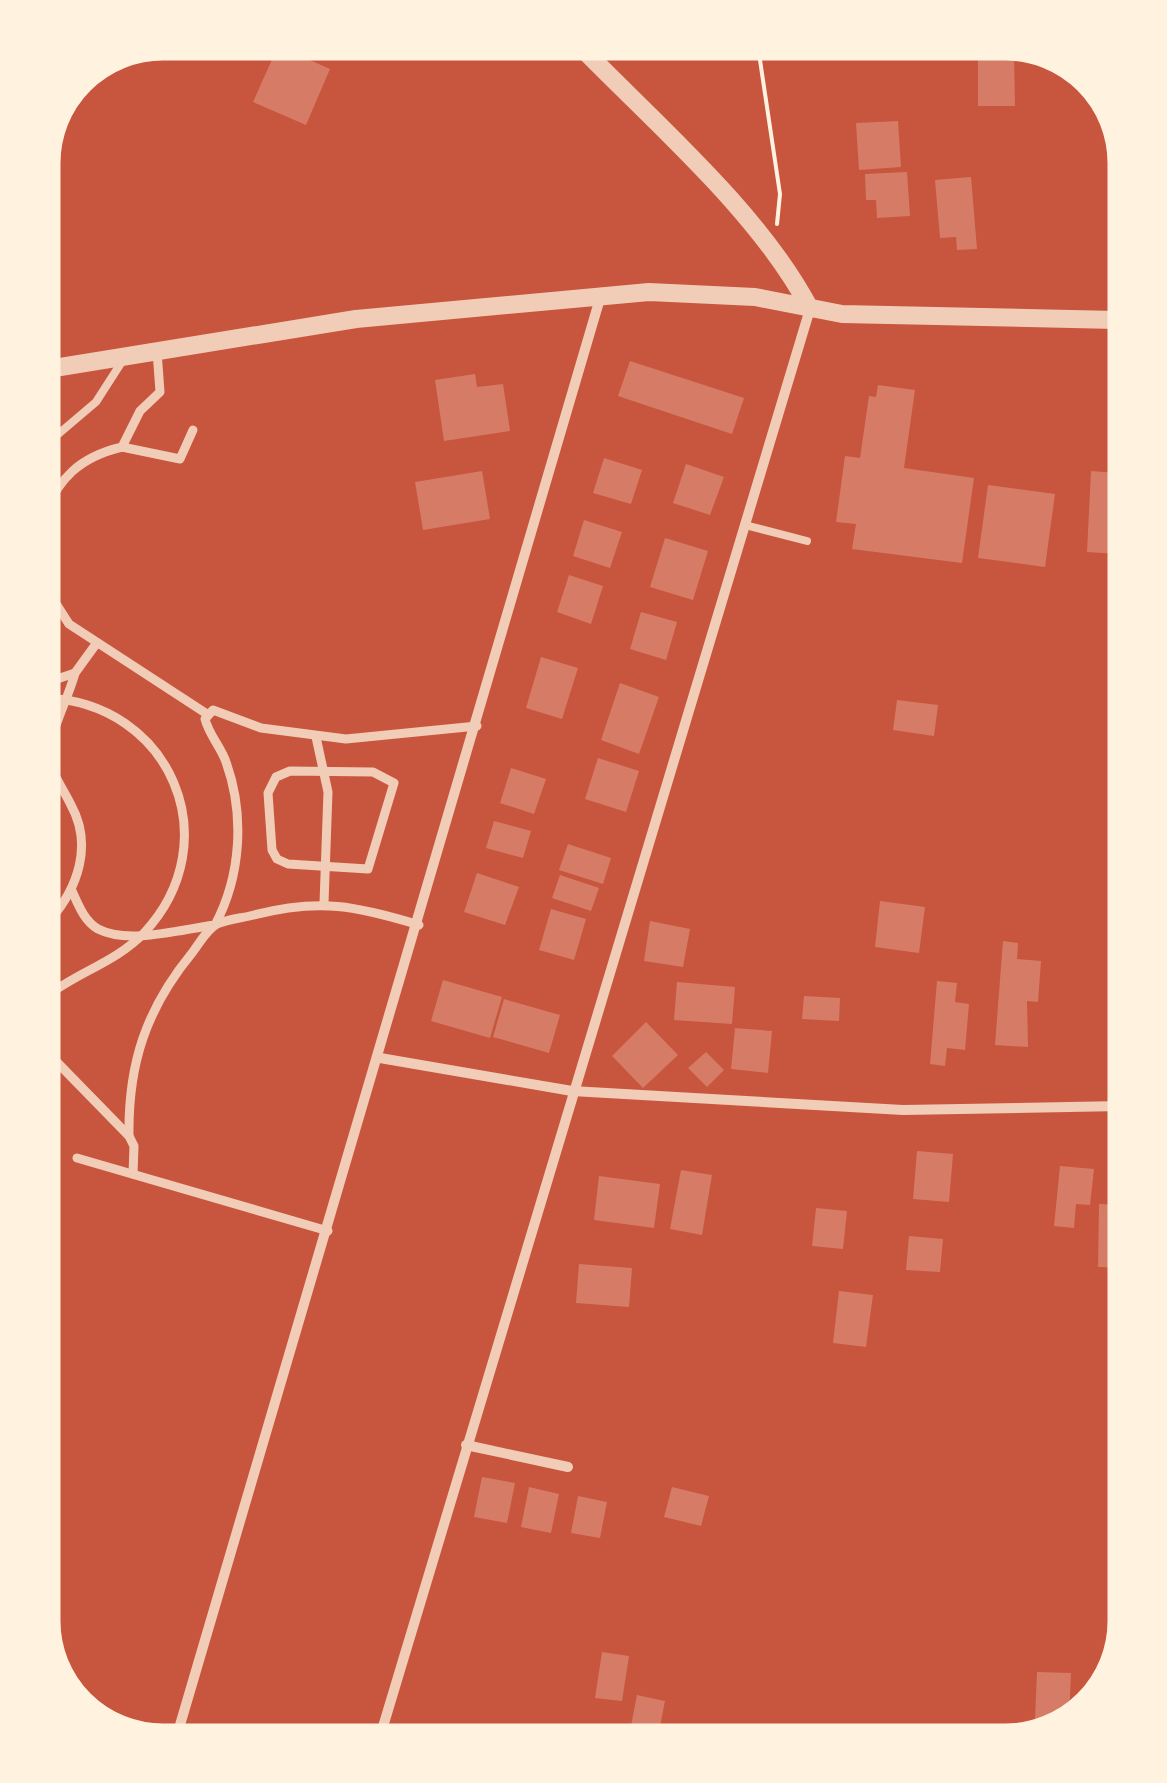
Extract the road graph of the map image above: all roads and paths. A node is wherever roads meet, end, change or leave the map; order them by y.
1 (591, 58) edge
2 (760, 58) edge
3 (774, 252) junction
4 (602, 295) junction
5 (810, 309) junction
6 (1110, 320) edge
7 (157, 351) junction
8 (124, 356) junction
9 (58, 367) edge
10 (193, 430) dead end
11 (58, 434) edge
12 (122, 447) junction
13 (58, 488) edge
14 (745, 525) junction
15 (807, 541) dead end
16 (58, 607) edge
17 (96, 644) junction
18 (75, 672) junction
19 (58, 678) edge
20 (58, 700) edge
21 (68, 701) junction
22 (208, 714) junction
23 (58, 724) edge
24 (477, 726) junction
25 (316, 737) junction
26 (326, 773) junction
27 (58, 776) edge
28 (328, 868) junction
29 (72, 890) junction
30 (324, 904) junction
31 (58, 909) edge
32 (214, 925) junction
33 (419, 925) junction
34 (144, 933) junction
35 (58, 990) edge
36 (380, 1058) junction
37 (58, 1063) edge
38 (572, 1091) junction
39 (1110, 1106) edge
40 (129, 1136) junction
41 (76, 1158) dead end
42 (132, 1174) junction
43 (328, 1230) junction
44 (466, 1445) junction
45 (568, 1467) dead end
46 (180, 1725) edge
47 (383, 1725) edge

1 - 3 street
2 - 3 path
3 - 5 street
4 - 5 street
4 - 7 street
4 - 24 street
5 - 6 street
5 - 14 street
7 - 8 street
7 - 12 street
8 - 9 street
8 - 11 lane
10 - 12 street
12 - 13 street
14 - 15 lane
14 - 38 street
16 - 17 street
17 - 18 street
17 - 22 street
18 - 19 street
18 - 21 street
20 - 21 street
21 - 23 street
21 - 34 street
22 - 25 street
22 - 32 street
24 - 25 street
24 - 33 street
25 - 26 street
26 - 28 street
26 - 28 street
26 - 28 street
27 - 29 street
28 - 30 street
29 - 31 street
29 - 34 street
30 - 32 street
30 - 33 street
32 - 34 street
32 - 40 street
33 - 36 street
34 - 35 street
36 - 38 street
36 - 43 street
37 - 40 street
38 - 39 street
38 - 44 street
40 - 42 street
41 - 42 street
42 - 43 street
43 - 46 street
44 - 45 street
44 - 47 street

